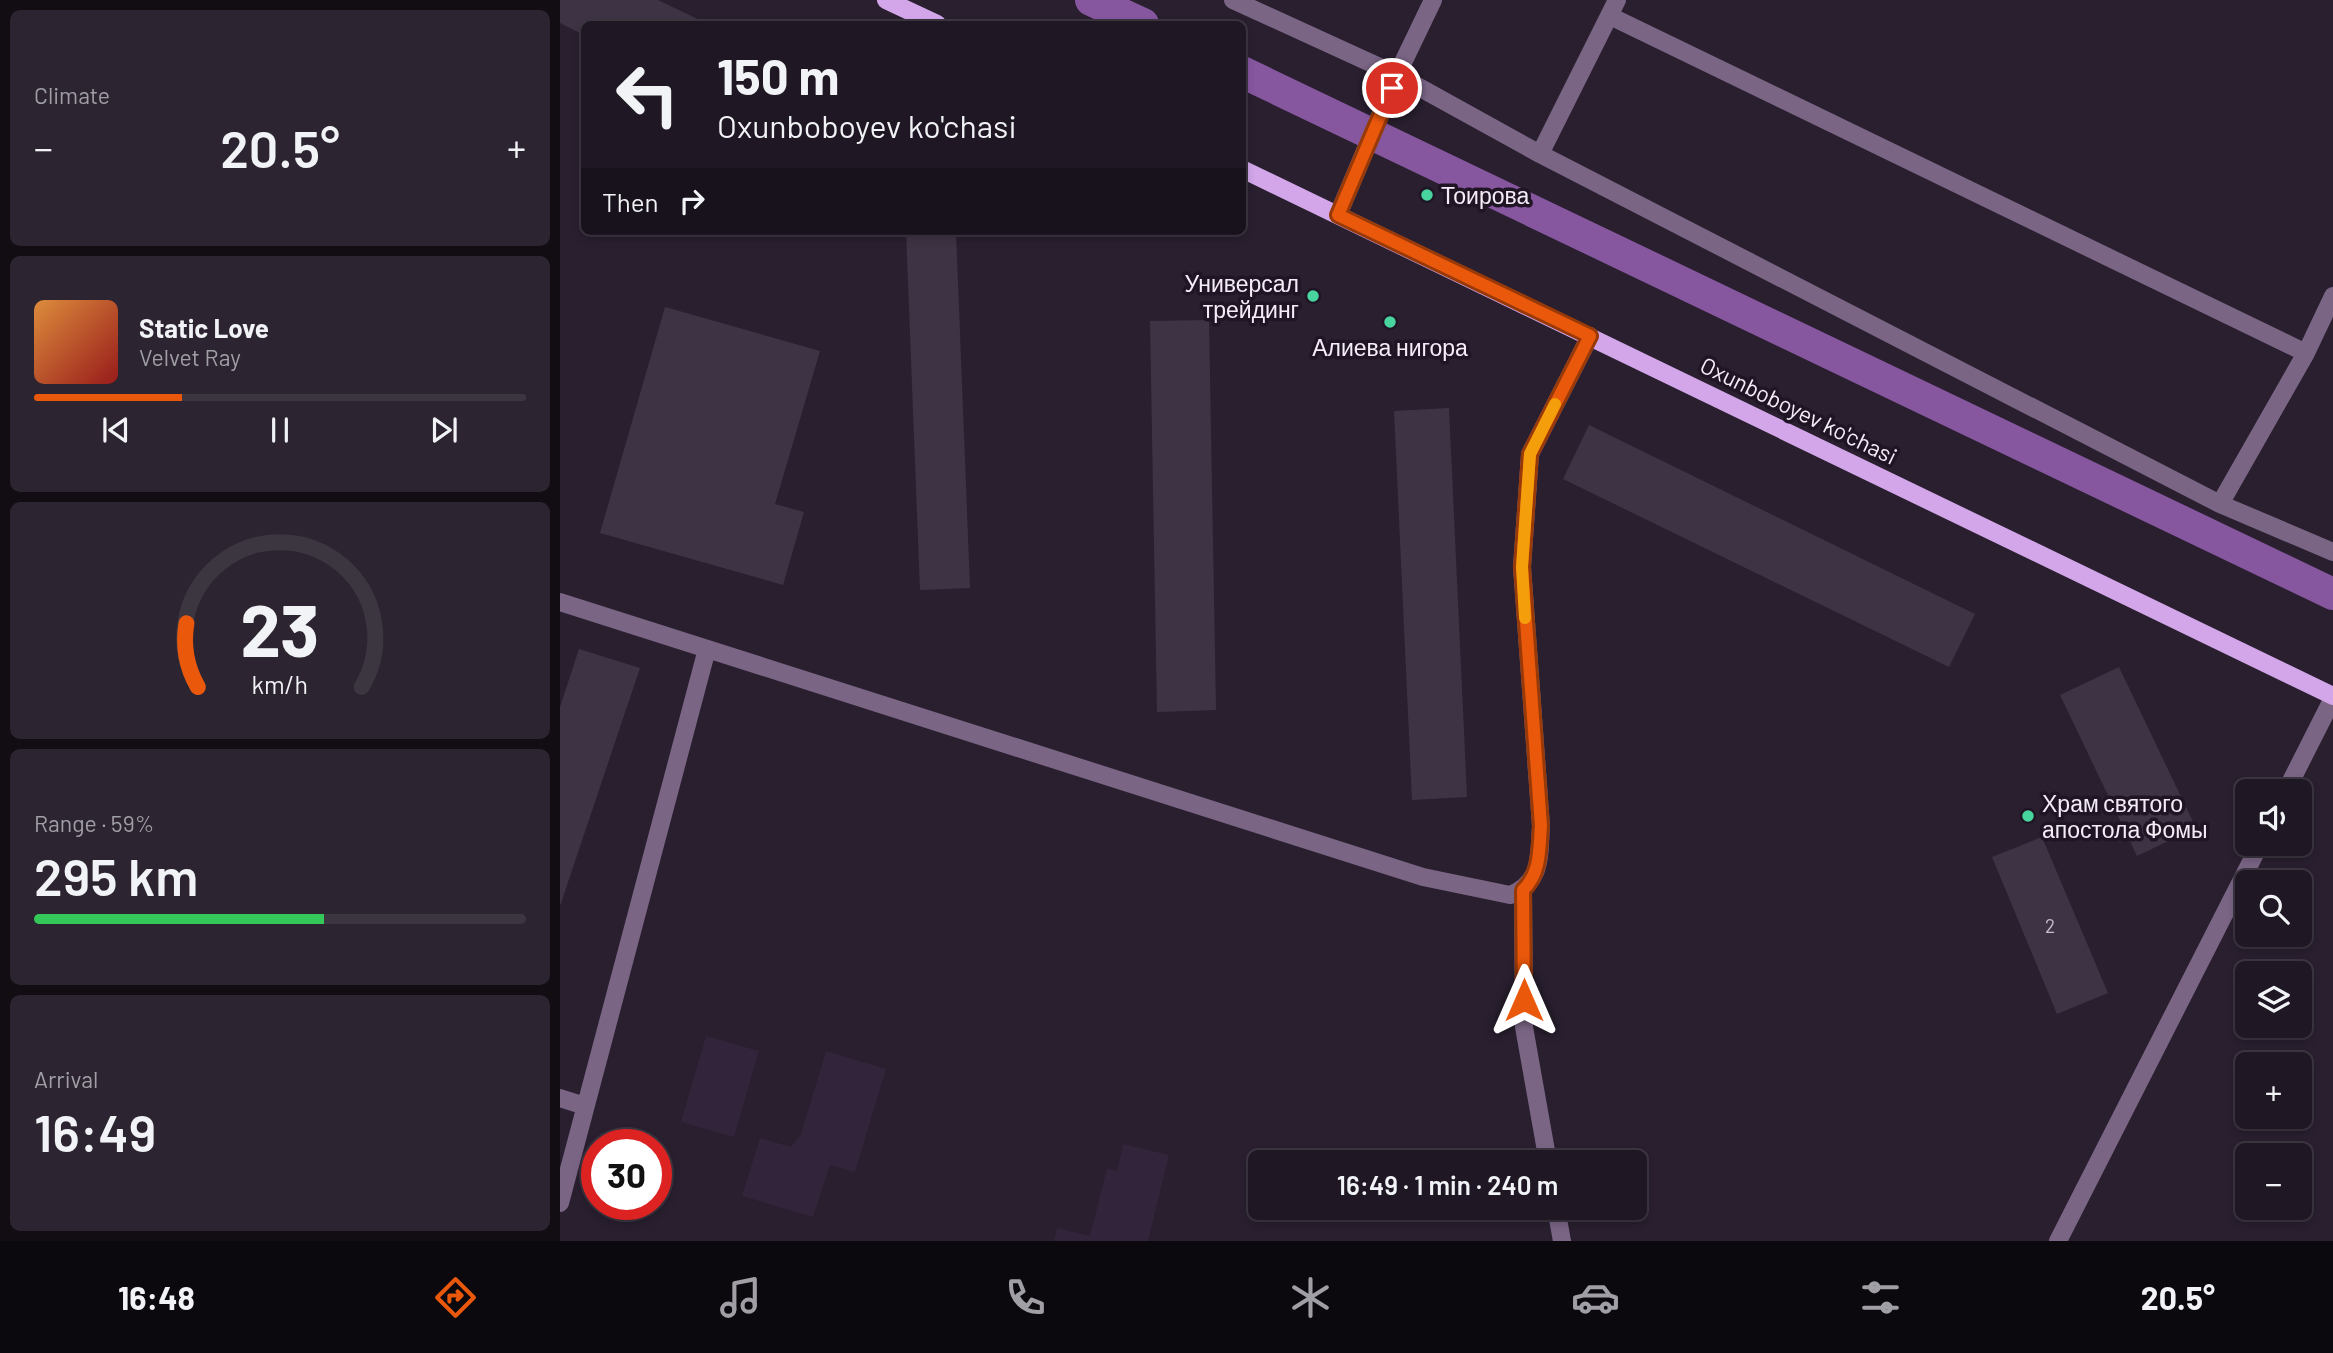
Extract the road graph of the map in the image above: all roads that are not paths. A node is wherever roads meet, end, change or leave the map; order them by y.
1 (886, 0) edge
2 (1233, 0) edge
3 (1433, 0) edge
4 (1613, 8) edge
5 (931, 21) edge
6 (1397, 75) junction
7 (1540, 154) junction
8 (1246, 171) edge
9 (1338, 215) junction
10 (2333, 296) edge
11 (1590, 336) junction
12 (2306, 353) junction
13 (2220, 504) junction
14 (2333, 552) edge
15 (560, 602) edge
16 (707, 649) junction
17 (2333, 697) edge
18 (2292, 779) edge
19 (2254, 856) edge
20 (1523, 890) junction
21 (560, 1098) edge
22 (585, 1106) junction
23 (1546, 1150) edge
24 (560, 1203) edge
25 (1558, 1220) edge
26 (1562, 1241) edge
27 (2059, 1241) edge

1 - 5 main road
2 - 6 street
3 - 6 street
4 - 7 street
4 - 12 street
6 - 7 street
6 - 9 street
7 - 13 street
8 - 9 main road, Oxunboboyev ko'chasi
9 - 11 main road, Oxunboboyev ko'chasi
10 - 12 street
11 - 17 main road, Oxunboboyev ko'chasi
11 - 20 street
12 - 13 street
13 - 14 street
15 - 16 street
16 - 20 street
16 - 22 street
17 - 18 street
19 - 27 street
20 - 23 street
21 - 22 street
22 - 24 street
25 - 26 street

